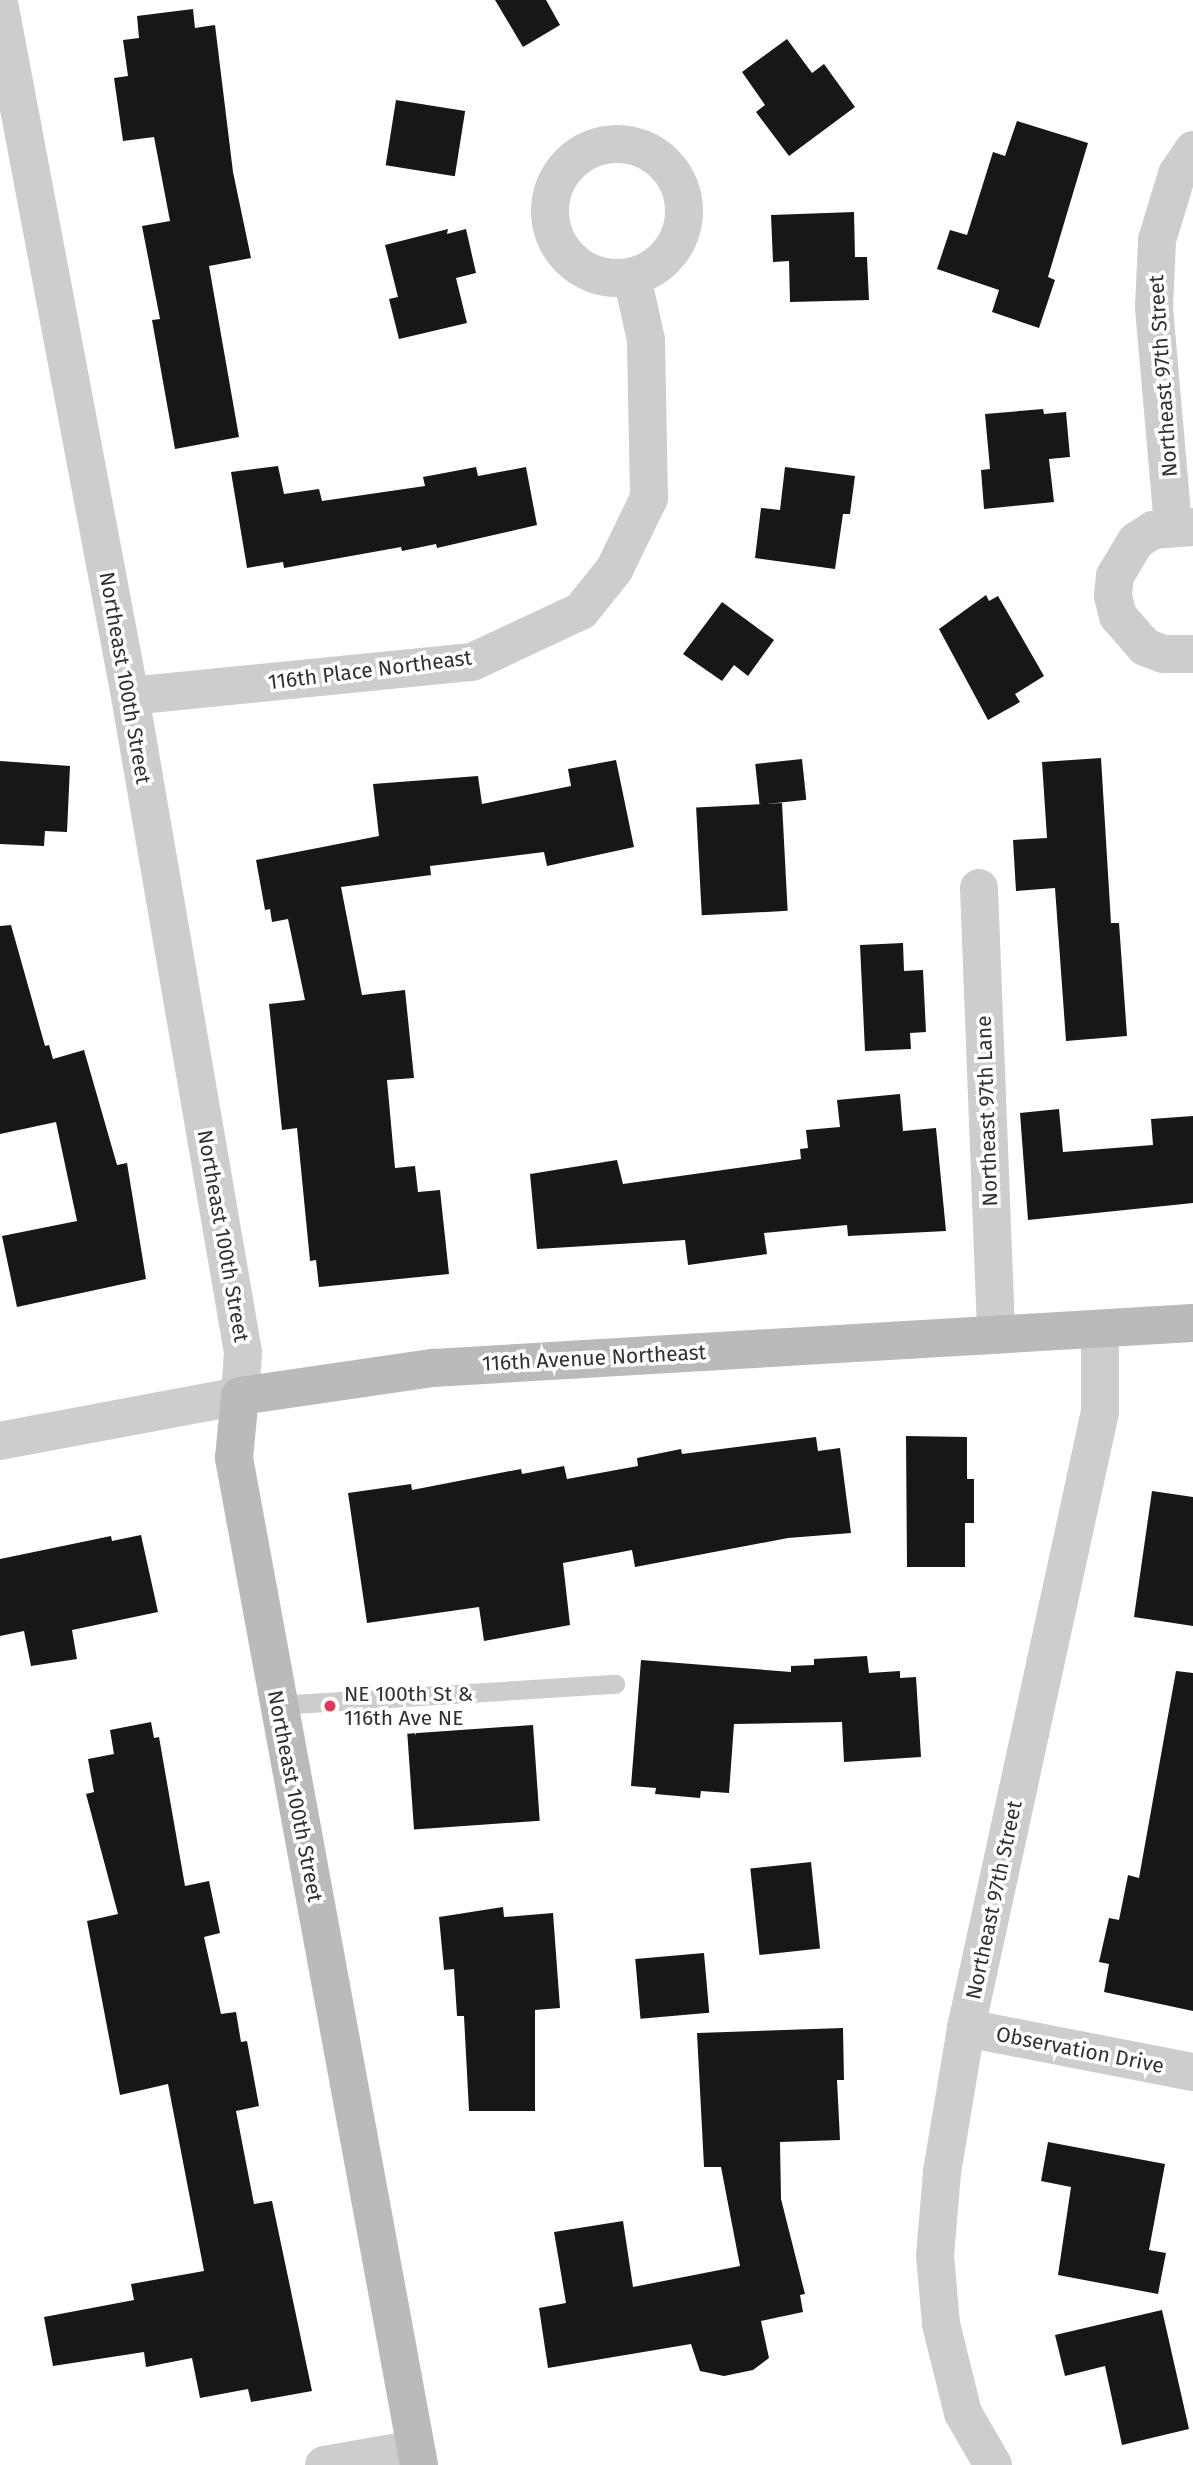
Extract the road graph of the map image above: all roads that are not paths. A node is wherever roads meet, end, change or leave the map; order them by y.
1 (0, 8) edge
2 (1193, 150) edge
3 (632, 277) dead end
4 (1183, 526) edge
5 (1193, 654) edge
6 (130, 696) junction
7 (979, 888) dead end
8 (1193, 1324) edge
9 (1100, 1330) junction
10 (996, 1335) junction
11 (240, 1396) junction
12 (0, 1441) edge
13 (615, 1684) dead end
14 (278, 1705) junction
15 (966, 2028) junction
16 (1193, 2072) edge
17 (418, 2457) edge
18 (324, 2465) edge
19 (993, 2465) edge

1 - 6 street, Northeast 100th Street
2 - 4 street, Northeast 97th Street
3 - 6 street, 116th Place Northeast
4 - 5 street, Northeast 97th Street
6 - 11 street, Northeast 100th Street
7 - 10 street, Northeast 97th Lane
8 - 9 street, 116th Avenue Northeast
9 - 10 street, 116th Avenue Northeast
9 - 15 street, Northeast 97th Street
10 - 11 street, 116th Avenue Northeast
11 - 12 street, 116th Avenue Northeast
11 - 14 street, Northeast 100th Street
13 - 14 lane
14 - 17 street, Northeast 100th Street
15 - 16 street, Observation Drive
15 - 19 street, Northeast 97th Street
17 - 18 street

